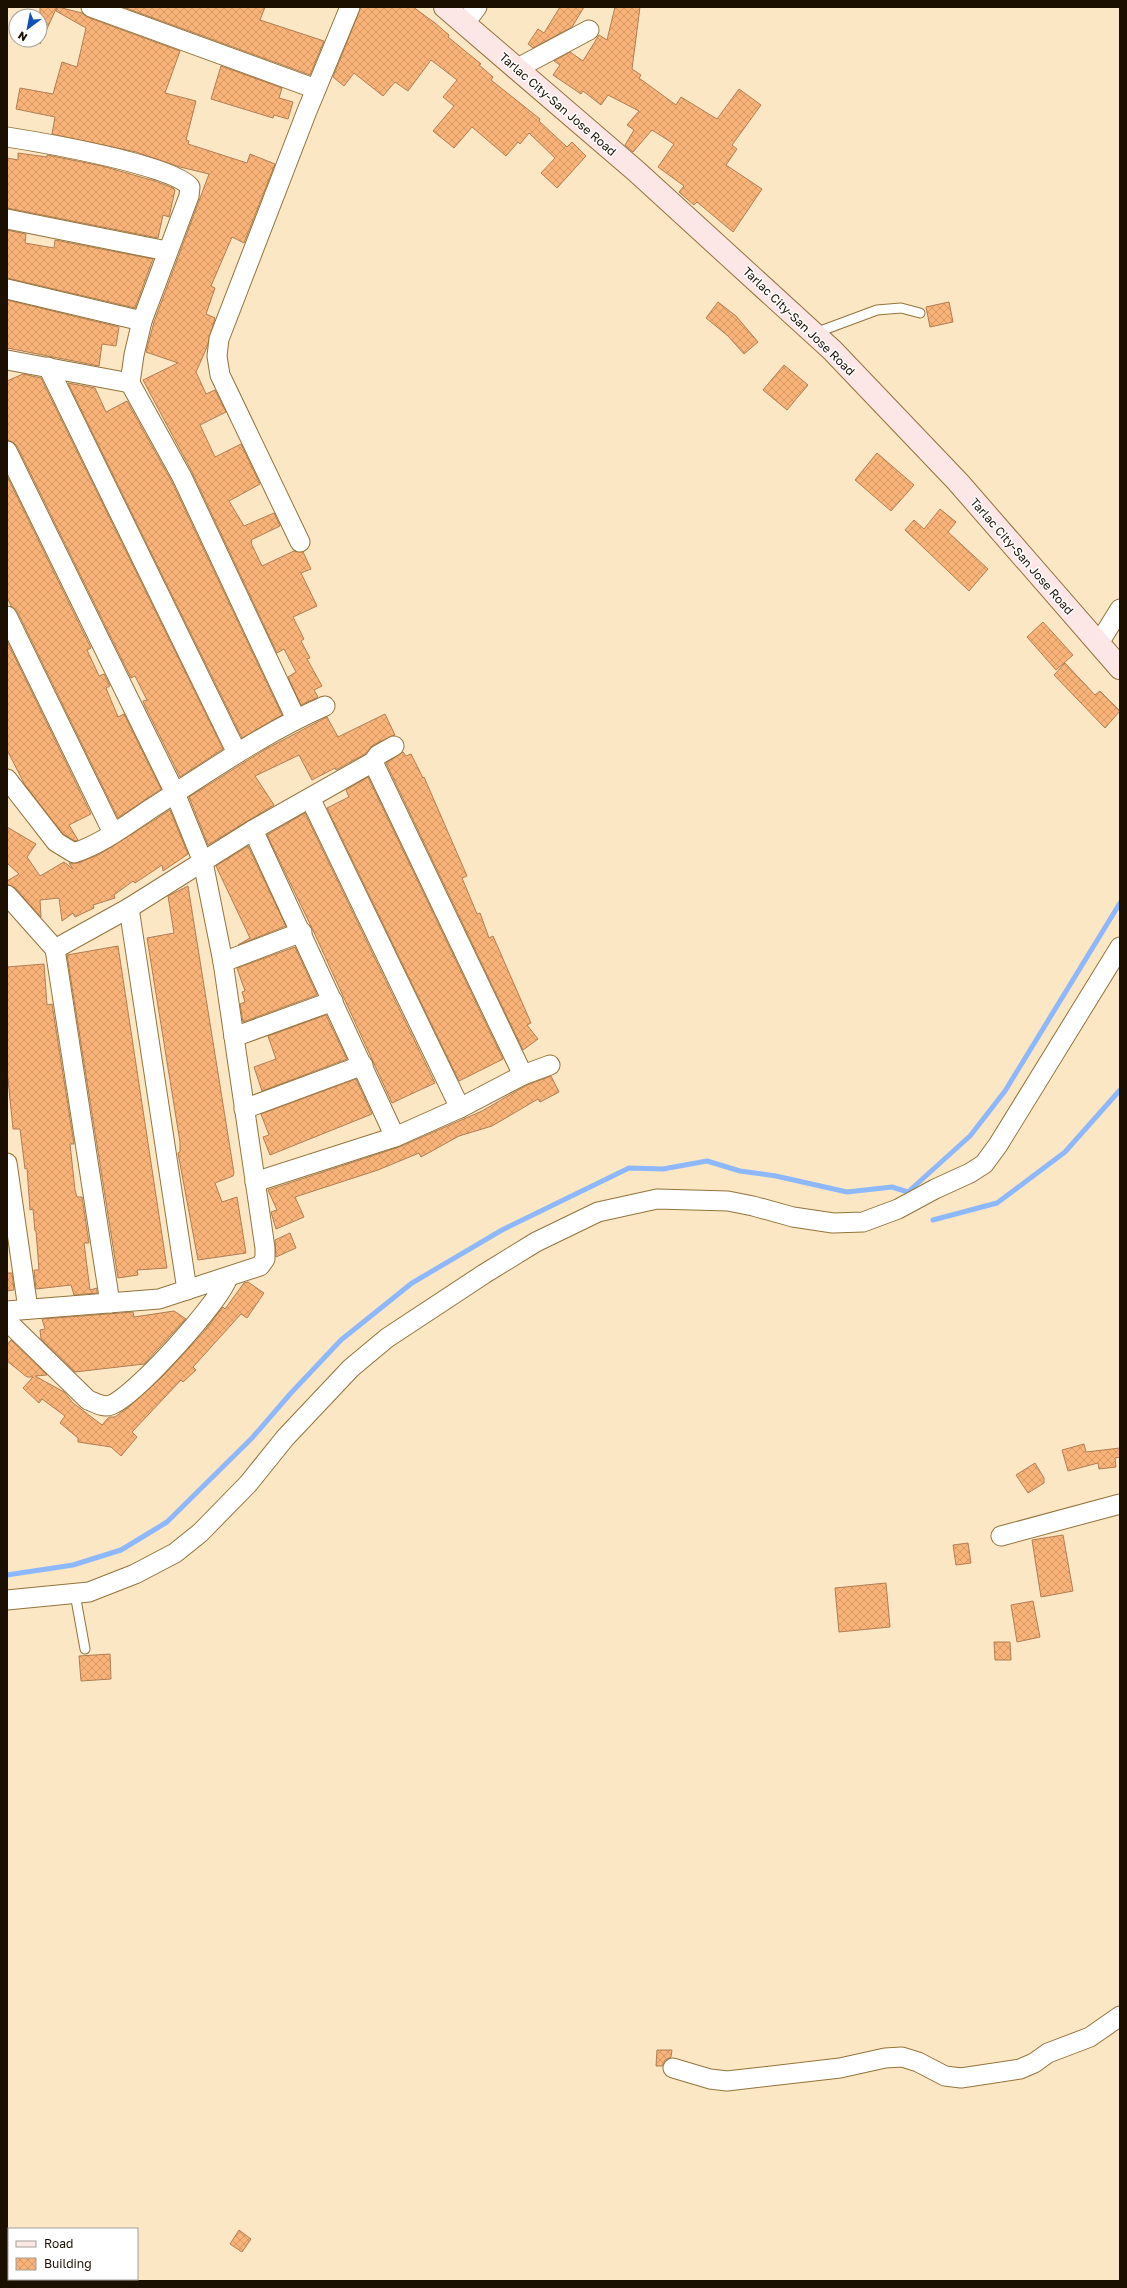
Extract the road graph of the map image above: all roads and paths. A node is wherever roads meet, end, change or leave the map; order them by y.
1 (91, 7) edge
2 (350, 7) edge
3 (445, 7) edge
4 (471, 15) edge
5 (589, 30) dead end
6 (516, 69) junction
7 (316, 89) junction
8 (7, 137) edge
9 (7, 219) edge
10 (167, 252) junction
11 (7, 289) edge
12 (920, 313) dead end
13 (142, 321) junction
14 (814, 334) junction
15 (7, 360) edge
16 (48, 367) junction
17 (130, 383) junction
18 (7, 451) edge
19 (300, 542) dead end
20 (1120, 609) edge
21 (7, 616) edge
22 (1099, 643) junction
23 (1120, 668) edge
24 (325, 706) dead end
25 (296, 719) junction
26 (394, 746) dead end
27 (236, 752) junction
28 (373, 762) junction
29 (7, 779) edge
30 (175, 793) junction
31 (310, 798) junction
32 (253, 830) junction
33 (113, 833) junction
34 (203, 862) junction
35 (7, 895) edge
36 (129, 908) junction
37 (302, 932) junction
38 (1120, 947) edge
39 (55, 949) junction
40 (223, 962) junction
41 (333, 1001) junction
42 (234, 1037) junction
43 (363, 1065) junction
44 (550, 1065) dead end
45 (523, 1075) junction
46 (460, 1108) junction
47 (244, 1109) junction
48 (395, 1137) junction
49 (7, 1163) edge
50 (255, 1182) junction
51 (228, 1276) junction
52 (188, 1290) junction
53 (110, 1303) junction
54 (28, 1309) junction
55 (7, 1311) edge
56 (7, 1321) edge
57 (1120, 1504) edge
58 (1001, 1536) dead end
59 (75, 1594) junction
60 (7, 1600) edge
61 (85, 1649) dead end
62 (1120, 2016) edge
63 (674, 2068) dead end

1 - 7 street
2 - 7 street
3 - 4 main road, Tarlac City-San Jose Road
4 - 6 main road, Tarlac City-San Jose Road
5 - 6 street
6 - 14 main road, Tarlac City-San Jose Road
7 - 19 street
8 - 10 street
9 - 10 street
10 - 13 street
11 - 13 street
12 - 14 lane
13 - 17 street
14 - 22 main road, Tarlac City-San Jose Road
15 - 16 street
16 - 17 street
16 - 27 street
17 - 25 street
18 - 30 street
20 - 22 street
21 - 33 street
22 - 23 main road, Tarlac City-San Jose Road
24 - 25 street
25 - 27 street
26 - 28 street
27 - 30 street
28 - 31 street
28 - 45 street
29 - 33 street
30 - 33 street
30 - 34 street
31 - 32 street
31 - 46 street
32 - 34 street
32 - 37 street
34 - 36 street
34 - 40 street
35 - 39 street
36 - 39 street
36 - 52 street
37 - 40 street
37 - 41 street
38 - 59 street
39 - 53 street
40 - 42 street
41 - 42 street
41 - 43 street
42 - 47 street
43 - 47 street
43 - 48 street
44 - 45 street
45 - 46 street
46 - 48 street
47 - 50 street
48 - 50 street
49 - 54 street
50 - 51 street
51 - 52 street
51 - 56 street
52 - 53 street
53 - 54 street
54 - 55 street
57 - 58 street
59 - 60 street
59 - 61 lane
62 - 63 street

